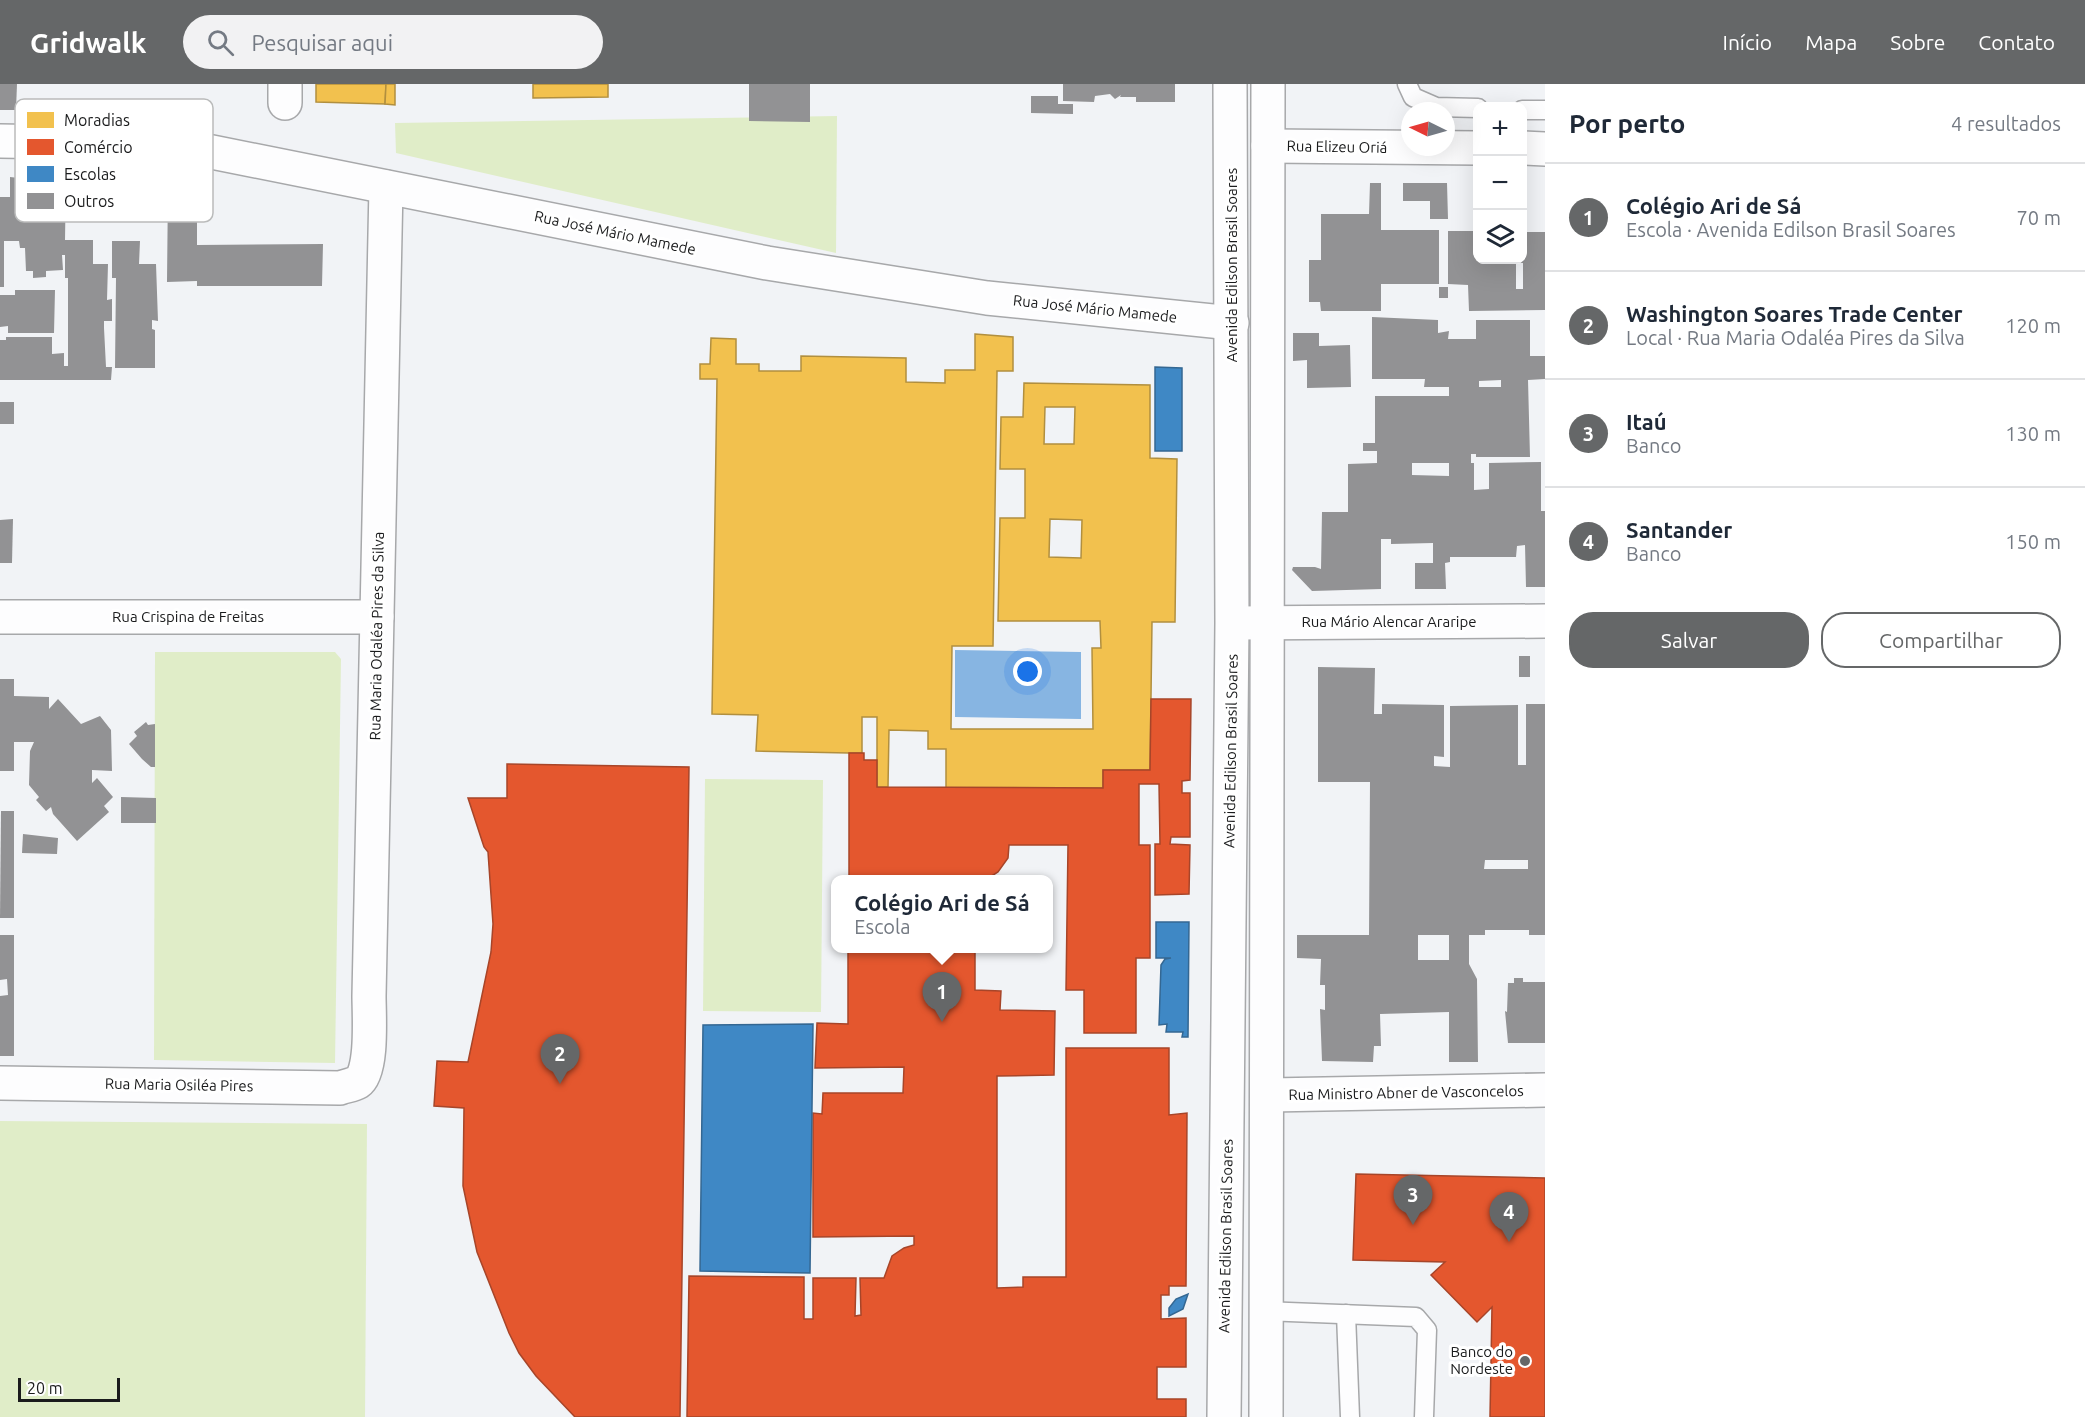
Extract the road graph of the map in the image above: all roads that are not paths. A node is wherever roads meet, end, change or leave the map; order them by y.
1 (1230, 84) edge
2 (1407, 84) edge
3 (1269, 85) edge
4 (1473, 108) edge
5 (1527, 110) edge
6 (1545, 110) edge
7 (0, 141) edge
8 (15, 141) edge
9 (1268, 146) junction
10 (1473, 148) edge
11 (1527, 148) edge
12 (1545, 148) edge
13 (213, 152) edge
14 (386, 187) junction
15 (1232, 323) junction
16 (0, 617) edge
17 (377, 617) junction
18 (1545, 621) edge
19 (1232, 623) junction
20 (1269, 623) junction
21 (358, 1082) joint
22 (0, 1083) edge
23 (1545, 1090) edge
24 (1267, 1095) junction
25 (1266, 1311) junction
26 (1346, 1314) junction
27 (1224, 1417) edge
28 (1266, 1417) edge
29 (1350, 1417) edge
30 (1424, 1417) edge

1 - 15 street, Avenida Edilson Brasil Soares
2 - 4 lane
3 - 9 street
5 - 6 lane
7 - 8 street, Rua José Mário Mamede
9 - 10 street, Rua Elizeu Oriá
9 - 20 street
11 - 12 street
13 - 14 street, Rua José Mário Mamede
14 - 15 street, Rua José Mário Mamede
14 - 17 street, Rua Maria Odaléa Pires da Silva
15 - 19 street, Avenida Edilson Brasil Soares
16 - 17 street, Rua Crispina de Freitas
17 - 21 street, Rua Maria Odaléa Pires da Silva
18 - 20 street, Rua Mário Alencar Araripe
19 - 20 street, Rua Mário Alencar Araripe
19 - 27 street, Avenida Edilson Brasil Soares
20 - 24 street
21 - 22 street, Rua Maria Osiléa Pires
23 - 24 street, Rua Ministro Abner de Vasconcelos
24 - 25 street
25 - 26 lane
25 - 28 street
26 - 29 lane
26 - 30 lane

